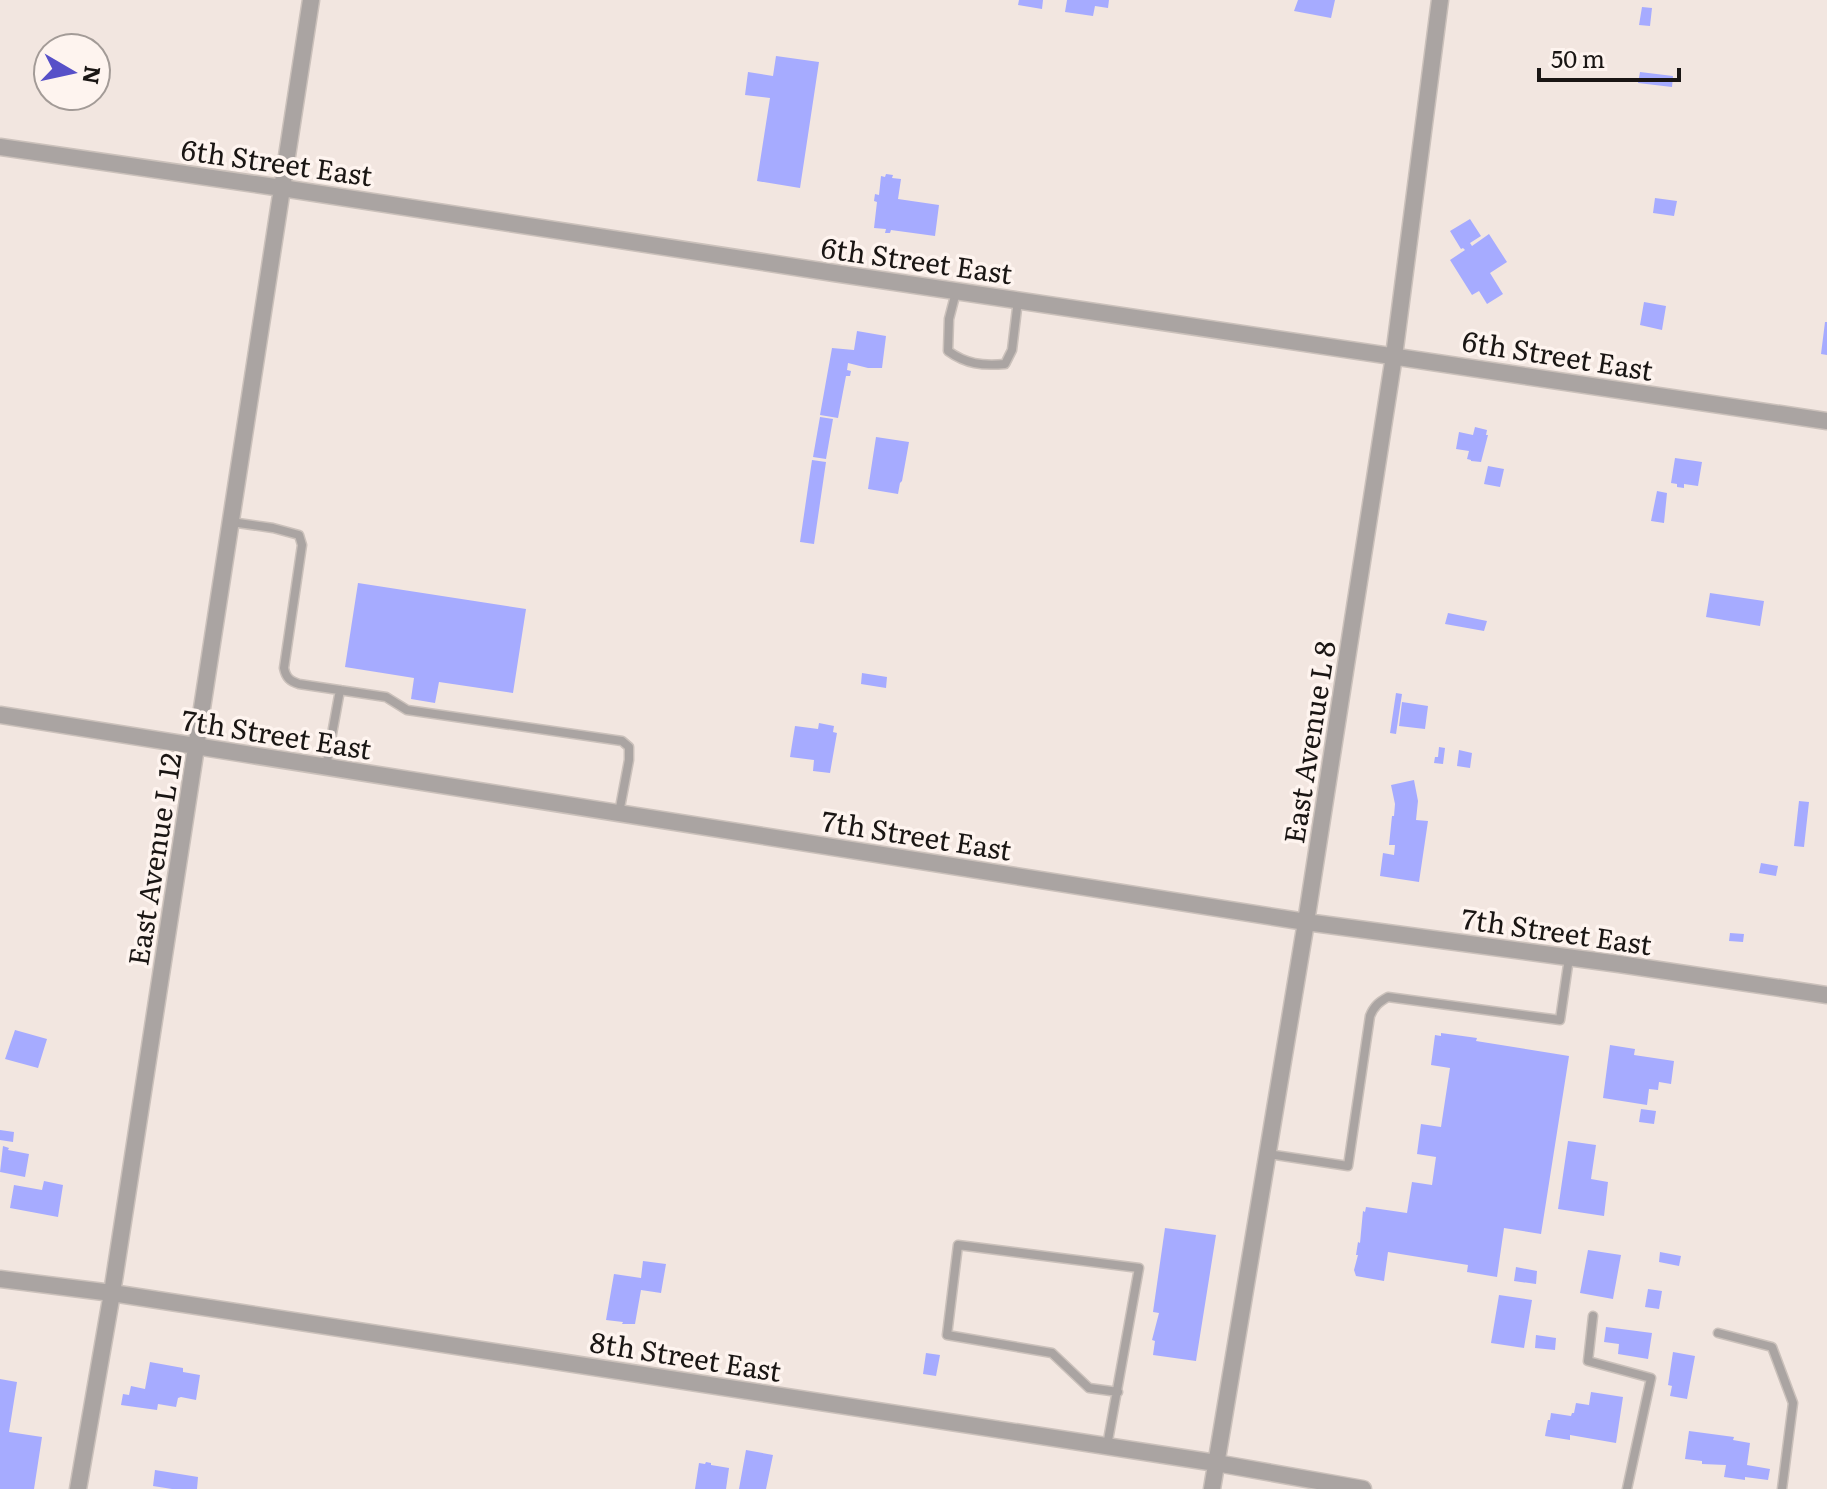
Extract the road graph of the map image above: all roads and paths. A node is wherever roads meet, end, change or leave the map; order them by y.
1 (311, 0) edge
2 (1440, 0) edge
3 (0, 147) edge
4 (282, 188) junction
5 (957, 291) junction
6 (1018, 300) junction
7 (1394, 356) junction
8 (1827, 421) edge
9 (231, 522) junction
10 (340, 690) junction
11 (0, 715) edge
12 (197, 746) junction
13 (326, 767) junction
14 (619, 813) junction
15 (1306, 922) junction
16 (1569, 957) junction
17 (1827, 995) edge
18 (1268, 1154) junction
19 (0, 1279) edge
20 (112, 1293) junction
21 (1593, 1316) dead end
22 (1718, 1333) dead end
23 (1118, 1392) junction
24 (1107, 1447) junction
25 (1216, 1463) junction
26 (78, 1489) edge
27 (1212, 1489) edge
28 (1363, 1489) edge
29 (1627, 1489) edge
30 (1782, 1489) edge

1 - 4 street, East Avenue L 12
2 - 7 street, East Avenue L 8
3 - 4 street, 6th Street East
4 - 5 street, 6th Street East
4 - 9 street, East Avenue L 12
5 - 6 street, 6th Street East
5 - 6 lane
6 - 7 street, 6th Street East
7 - 8 street, 6th Street East
7 - 15 street, East Avenue L 8
9 - 10 lane
9 - 12 street, East Avenue L 12
10 - 13 lane
10 - 14 lane
11 - 12 street, 7th Street East
12 - 13 street, 7th Street East
12 - 20 street, East Avenue L 12
13 - 14 street, 7th Street East
14 - 15 street, 7th Street East
15 - 16 street, 7th Street East
15 - 18 street, East Avenue L 8
16 - 17 street, 7th Street East
16 - 18 lane
18 - 25 street, East Avenue L 8
19 - 20 street, 8th Street East
20 - 24 street, 8th Street East
20 - 26 street, East Avenue L 12
21 - 29 lane
22 - 30 lane
23 - 23 lane
23 - 24 lane
24 - 25 street, 8th Street East
25 - 27 street, East Avenue L 8
25 - 28 street, 8th Street East

